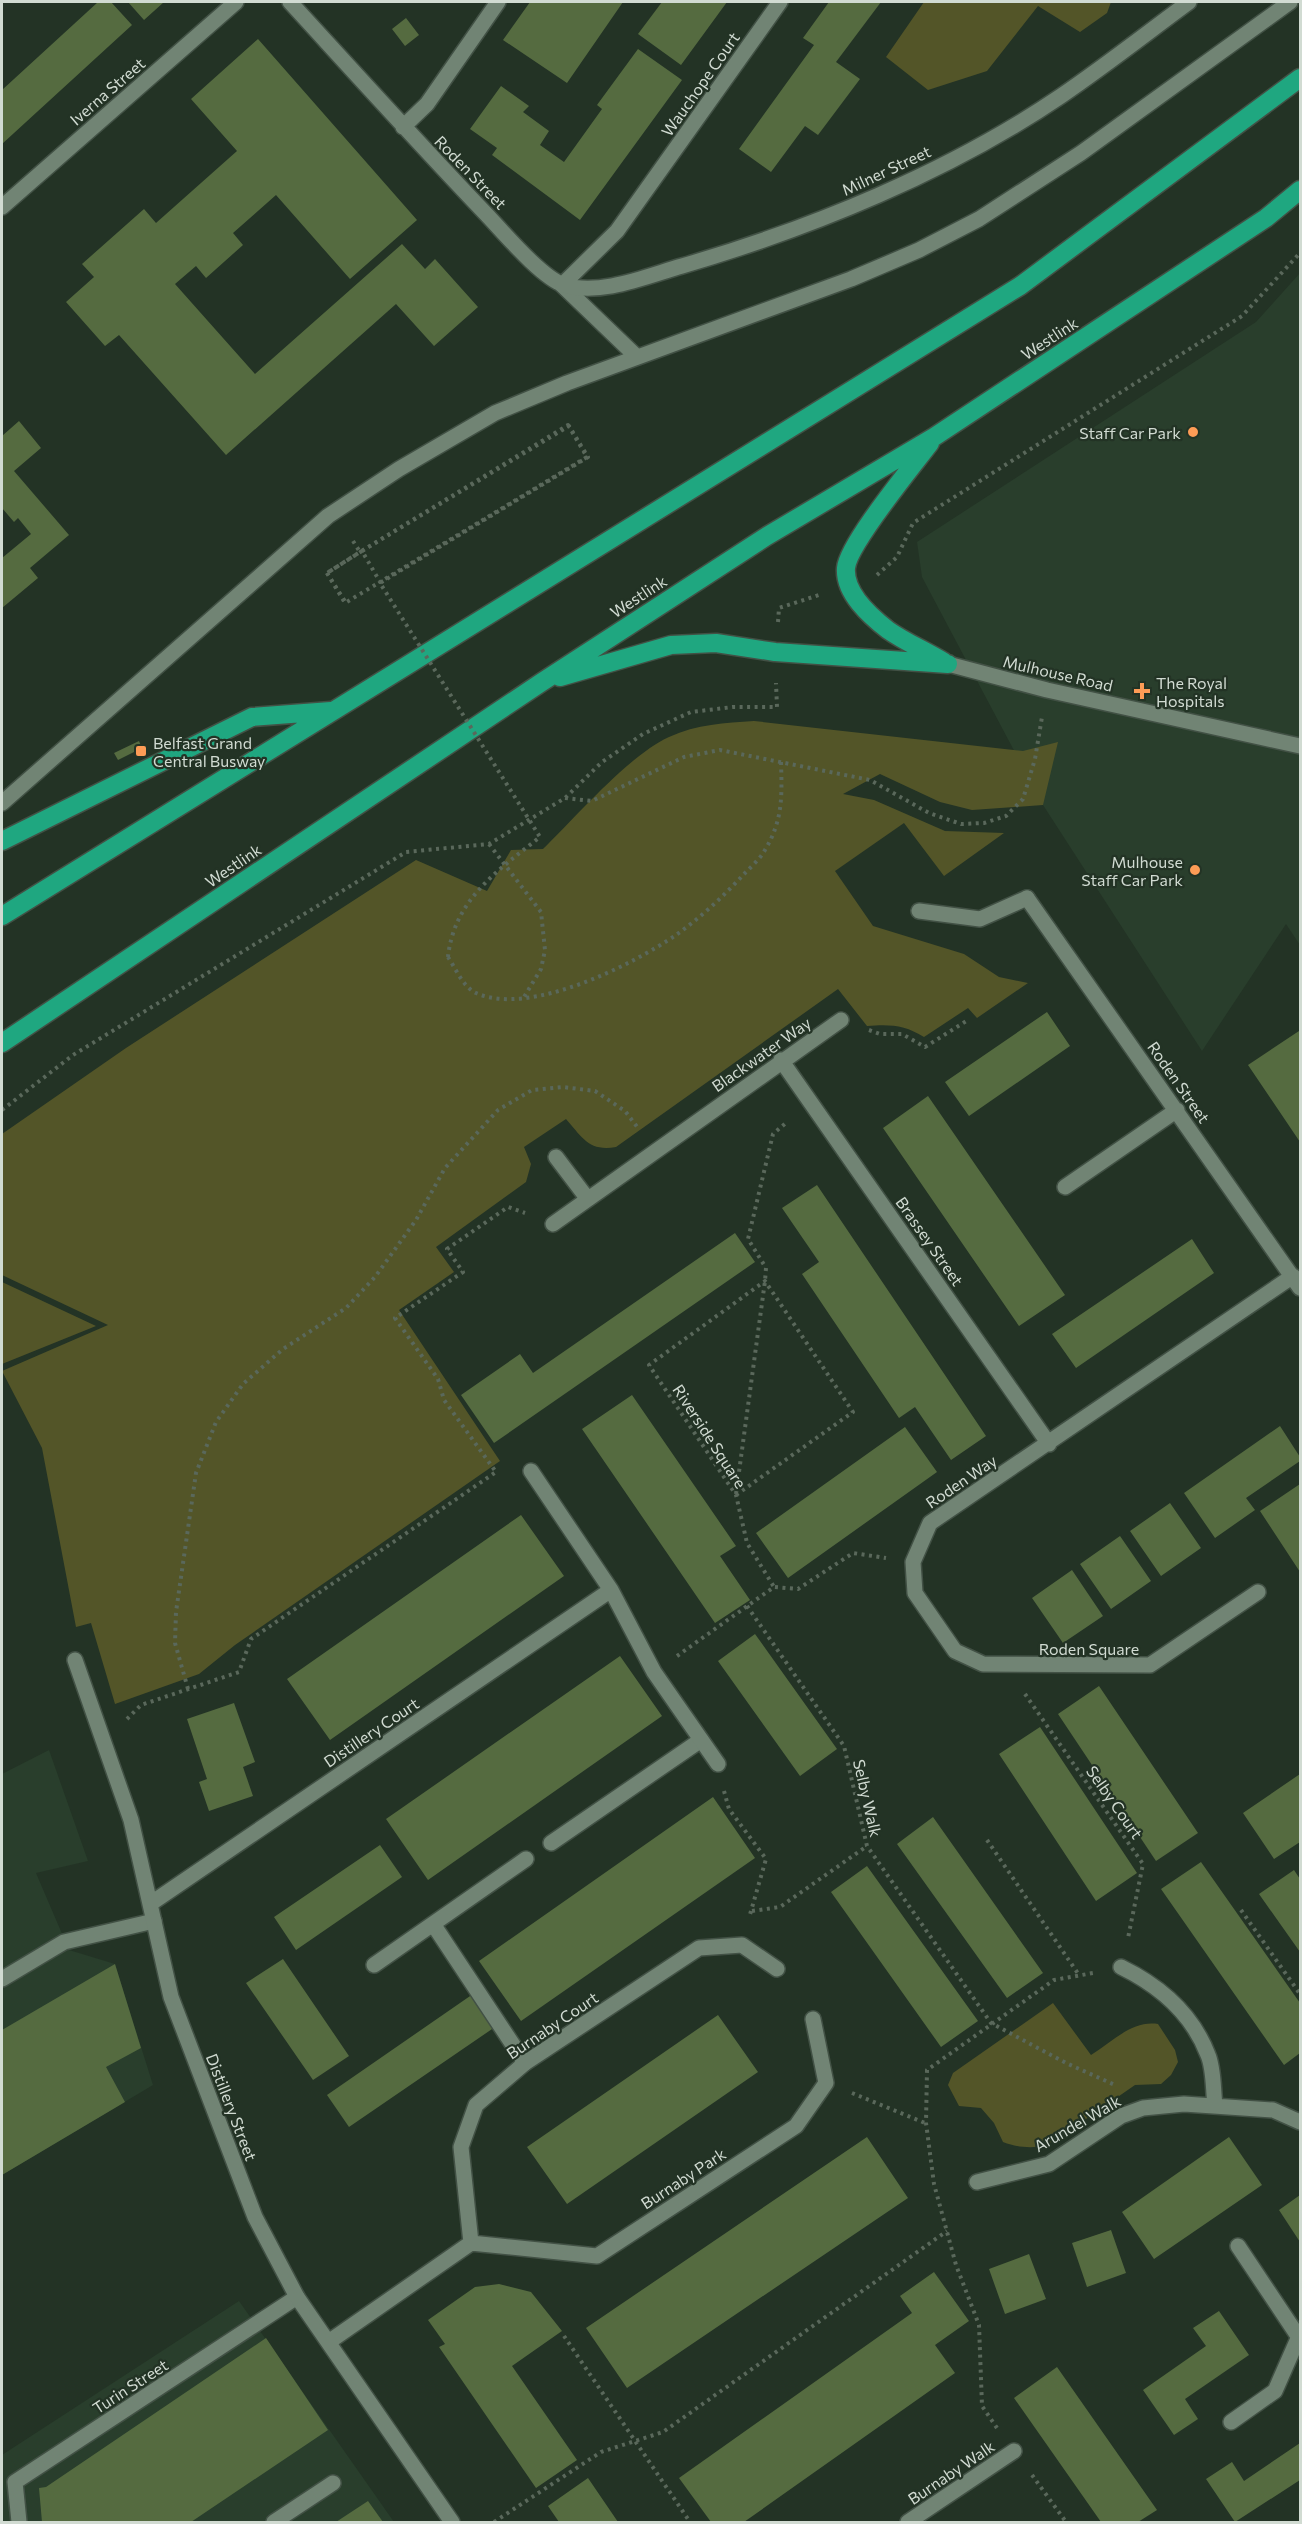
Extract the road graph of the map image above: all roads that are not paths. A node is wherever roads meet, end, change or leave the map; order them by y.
1 (236, 2) edge
2 (290, 2) edge
3 (498, 2) edge
4 (780, 2) edge
5 (1189, 2) edge
6 (1290, 2) edge
7 (1300, 78) edge
8 (403, 127) junction
9 (1300, 190) edge
10 (2, 207) edge
11 (562, 285) junction
12 (637, 357) junction
13 (934, 437) junction
14 (948, 664) junction
15 (542, 682) junction
16 (336, 710) junction
17 (1300, 746) edge
18 (2, 803) edge
19 (2, 841) edge
20 (919, 911) dead end
21 (2, 916) edge
22 (841, 1020) road end
23 (2, 1043) edge
24 (781, 1060) junction
25 (1177, 1110) junction
26 (556, 1157) dead end
27 (1065, 1188) dead end
28 (587, 1198) junction
29 (553, 1224) road end
30 (1297, 1282) edge
31 (1049, 1444) junction
32 (531, 1471) dead end
33 (913, 1562) joint
34 (611, 1590) junction
35 (1258, 1592) dead end
36 (75, 1660) dead end
37 (701, 1740) junction
38 (718, 1764) road end
39 (551, 1843) dead end
40 (526, 1859) dead end
41 (150, 1904) junction
42 (154, 1921) junction
43 (433, 1924) junction
44 (374, 1965) dead end
45 (1121, 1967) road end
46 (777, 1969) dead end
47 (2, 1979) edge
48 (813, 2019) dead end
49 (525, 2063) junction
50 (1215, 2106) junction
51 (1300, 2122) edge
52 (977, 2182) dead end
53 (471, 2243) junction
54 (1238, 2246) dead end
55 (297, 2297) junction
56 (1299, 2335) edge
57 (330, 2341) junction
58 (1231, 2422) dead end
59 (1014, 2451) dead end
60 (333, 2483) dead end
61 (19, 2523) edge
62 (274, 2523) edge
63 (452, 2523) edge
64 (908, 2523) edge

1 - 10 street, Iverna Street
2 - 8 street, Roden Street
3 - 8 street
4 - 11 street, Wauchope Court
5 - 11 street, Milner Street
6 - 12 street
7 - 16 highway
8 - 11 street, Roden Street
9 - 13 highway, Westlink
11 - 12 street, Roden Street
12 - 18 street
13 - 14 highway
13 - 15 highway, Westlink
14 - 15 highway
14 - 17 street, Mulhouse Road
15 - 23 highway, Westlink
16 - 19 highway
16 - 21 highway
20 - 25 street, Roden Street
22 - 24 street, Blackwater Way
24 - 28 street, Blackwater Way
24 - 31 street, Brassey Street
25 - 27 street
25 - 30 street, Roden Street
26 - 28 street
28 - 29 street, Blackwater Way
30 - 31 street, Roden Way
31 - 33 street, Roden Way
32 - 34 street
33 - 35 street, Roden Square
34 - 37 street
34 - 41 street, Distillery Court
36 - 41 street, Distillery Street
37 - 38 street
37 - 39 street
40 - 43 street
41 - 42 street, Distillery Street
42 - 47 street
42 - 55 street, Distillery Street
43 - 44 street
43 - 49 street
45 - 50 street
46 - 49 street, Burnaby Court
48 - 53 street, Burnaby Park
49 - 53 street, Burnaby Court
50 - 51 street, Arundel Walk
50 - 52 street, Arundel Walk
53 - 57 street
54 - 56 street
55 - 57 street, Distillery Street
55 - 61 street, Turin Street
56 - 58 street
57 - 63 street, Distillery Street
59 - 64 street, Burnaby Walk
60 - 62 street

